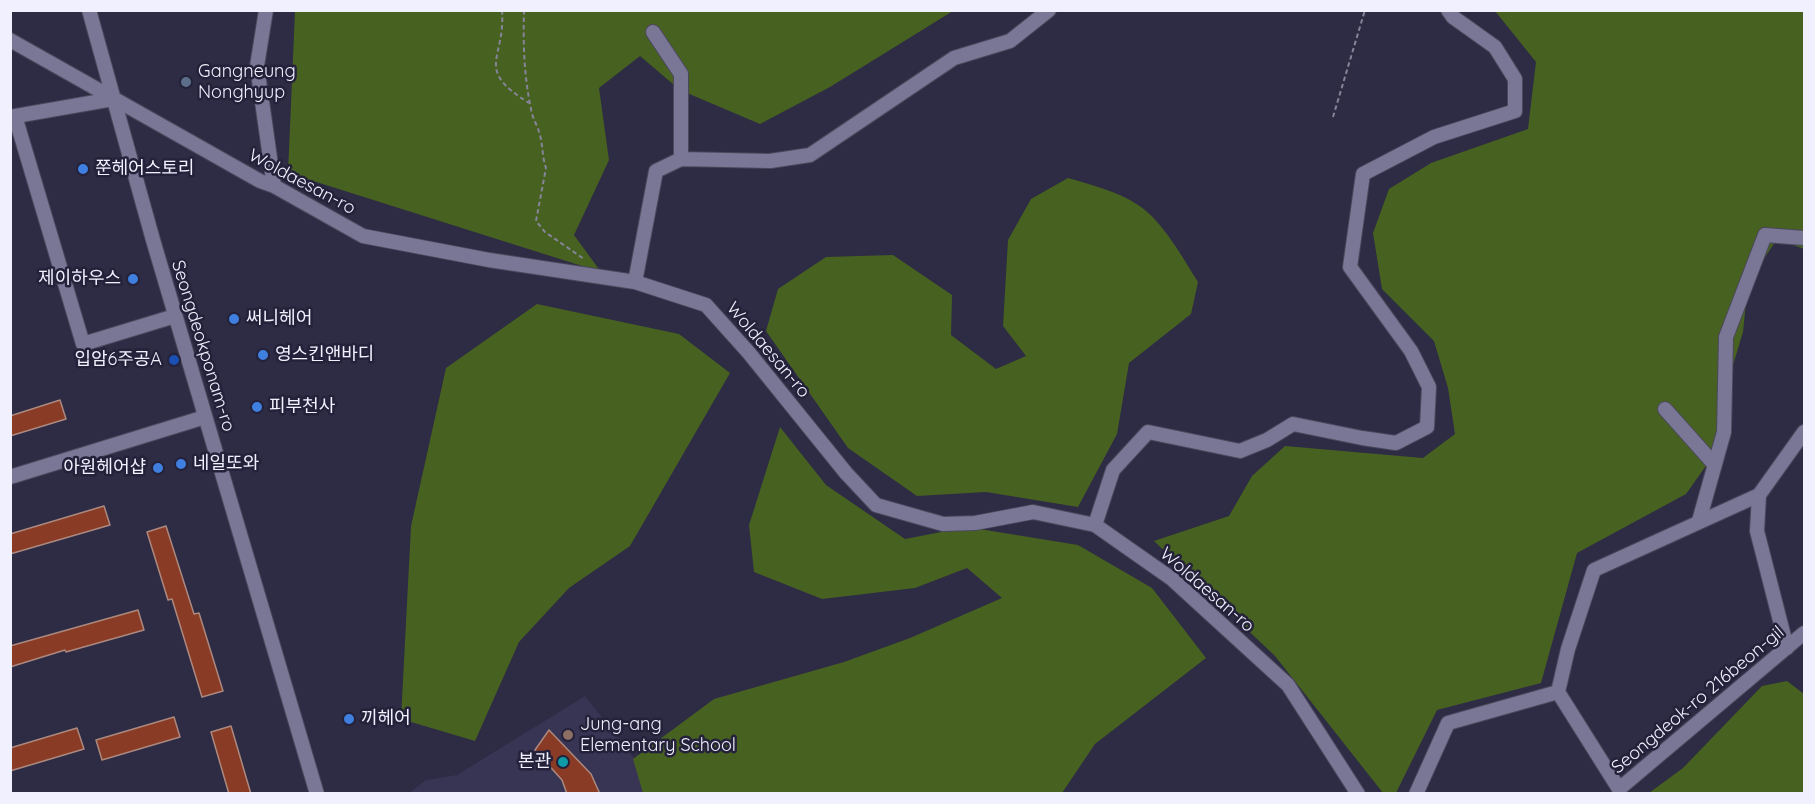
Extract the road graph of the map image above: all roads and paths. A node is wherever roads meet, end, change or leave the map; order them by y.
1 (89, 10) edge
2 (266, 10) edge
3 (502, 10) edge
4 (524, 10) edge
5 (1049, 10) edge
6 (1365, 10) edge
7 (1448, 10) edge
8 (653, 32) dead end
9 (10, 40) edge
10 (113, 99) junction
11 (530, 103) junction
12 (13, 116) edge
13 (1333, 117) dead end
14 (681, 159) junction
15 (274, 186) junction
16 (1804, 238) edge
17 (598, 277) junction
18 (635, 282) junction
19 (176, 316) junction
20 (1665, 409) dead end
21 (206, 417) junction
22 (1804, 432) edge
23 (1714, 464) junction
24 (10, 477) edge
25 (1759, 495) junction
26 (1699, 521) junction
27 (1095, 525) junction
28 (1804, 633) edge
29 (1787, 648) junction
30 (1558, 692) junction
31 (317, 794) edge
32 (1358, 794) edge
33 (1416, 794) edge

1 - 10 street, Seongdeokponam-ro
2 - 15 street
3 - 11 path
4 - 11 path
5 - 14 street
6 - 13 path
7 - 27 street
8 - 14 street
9 - 10 street, Woldaesan-ro
10 - 12 street
10 - 15 street, Woldaesan-ro
10 - 19 street, Seongdeokponam-ro
11 - 17 path
12 - 19 street
14 - 18 street
15 - 17 street, Woldaesan-ro
16 - 23 street
17 - 18 street, Woldaesan-ro
18 - 27 street, Woldaesan-ro
19 - 21 street, Seongdeokponam-ro
20 - 23 street
21 - 24 street
21 - 31 street, Seongdeokponam-ro
22 - 25 street
23 - 26 street
25 - 26 street
25 - 29 street
26 - 30 street
27 - 32 street, Woldaesan-ro
28 - 29 street, Seongdeok-ro 216beon-gil
29 - 30 street, Seongdeok-ro 216beon-gil
30 - 33 street

